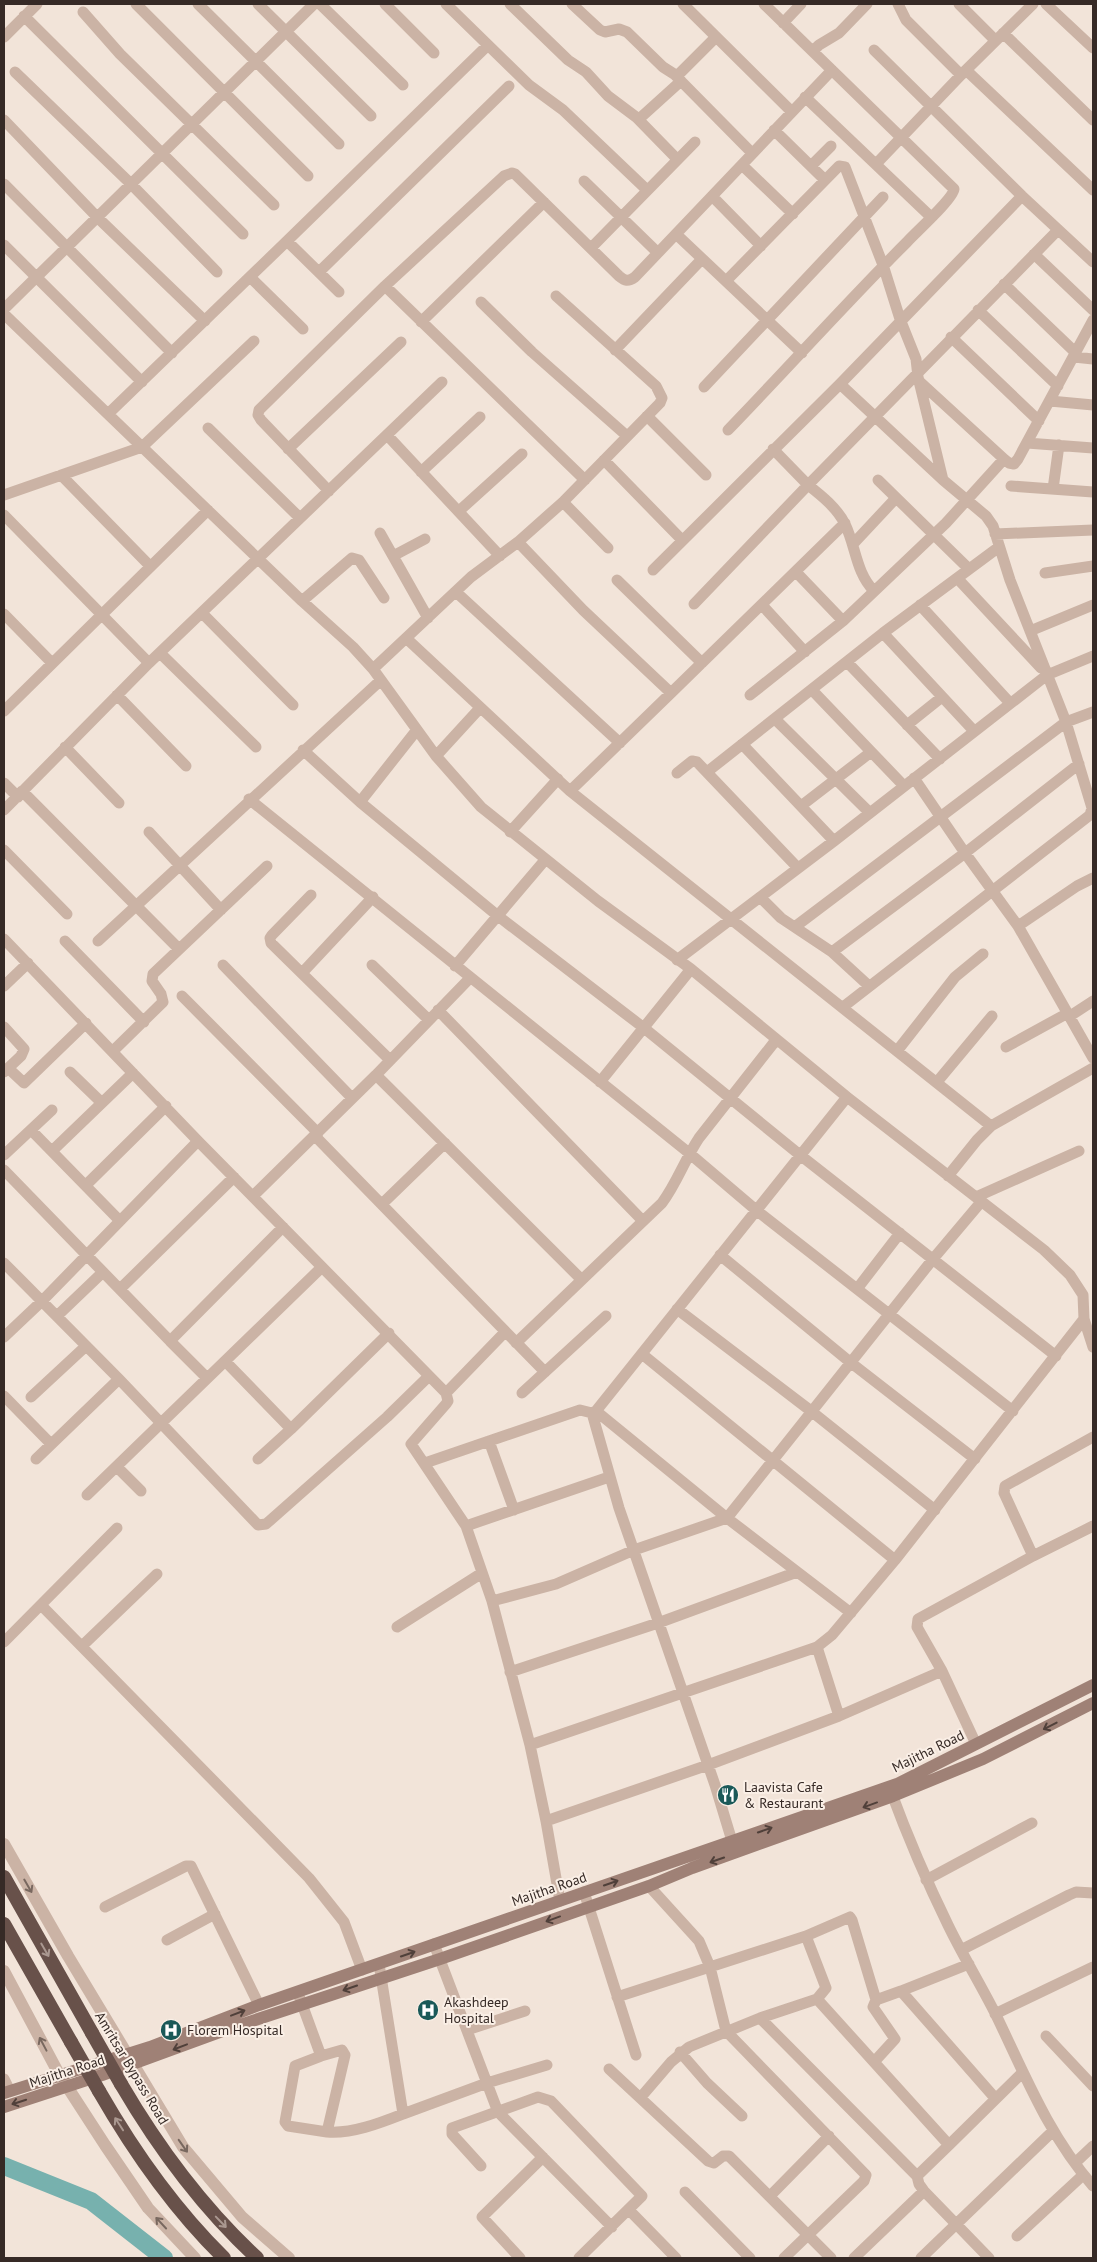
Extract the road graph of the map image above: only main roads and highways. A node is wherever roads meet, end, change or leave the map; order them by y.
1 (1093, 1685) edge
2 (1093, 1703) edge
3 (891, 1792) junction
4 (4, 1877) edge
5 (4, 1924) edge
6 (7, 2092) edge
7 (4, 2107) edge
8 (224, 2258) edge
9 (257, 2258) edge

1 - 3 main road, Majitha Road
2 -> 3 main road, Majitha Road
6 -> 3 main road, Majitha Road
3 -> 7 main road, Majitha Road
4 -> 9 highway, Amritsar Bypass Road, bridge
8 -> 5 highway, bridge

